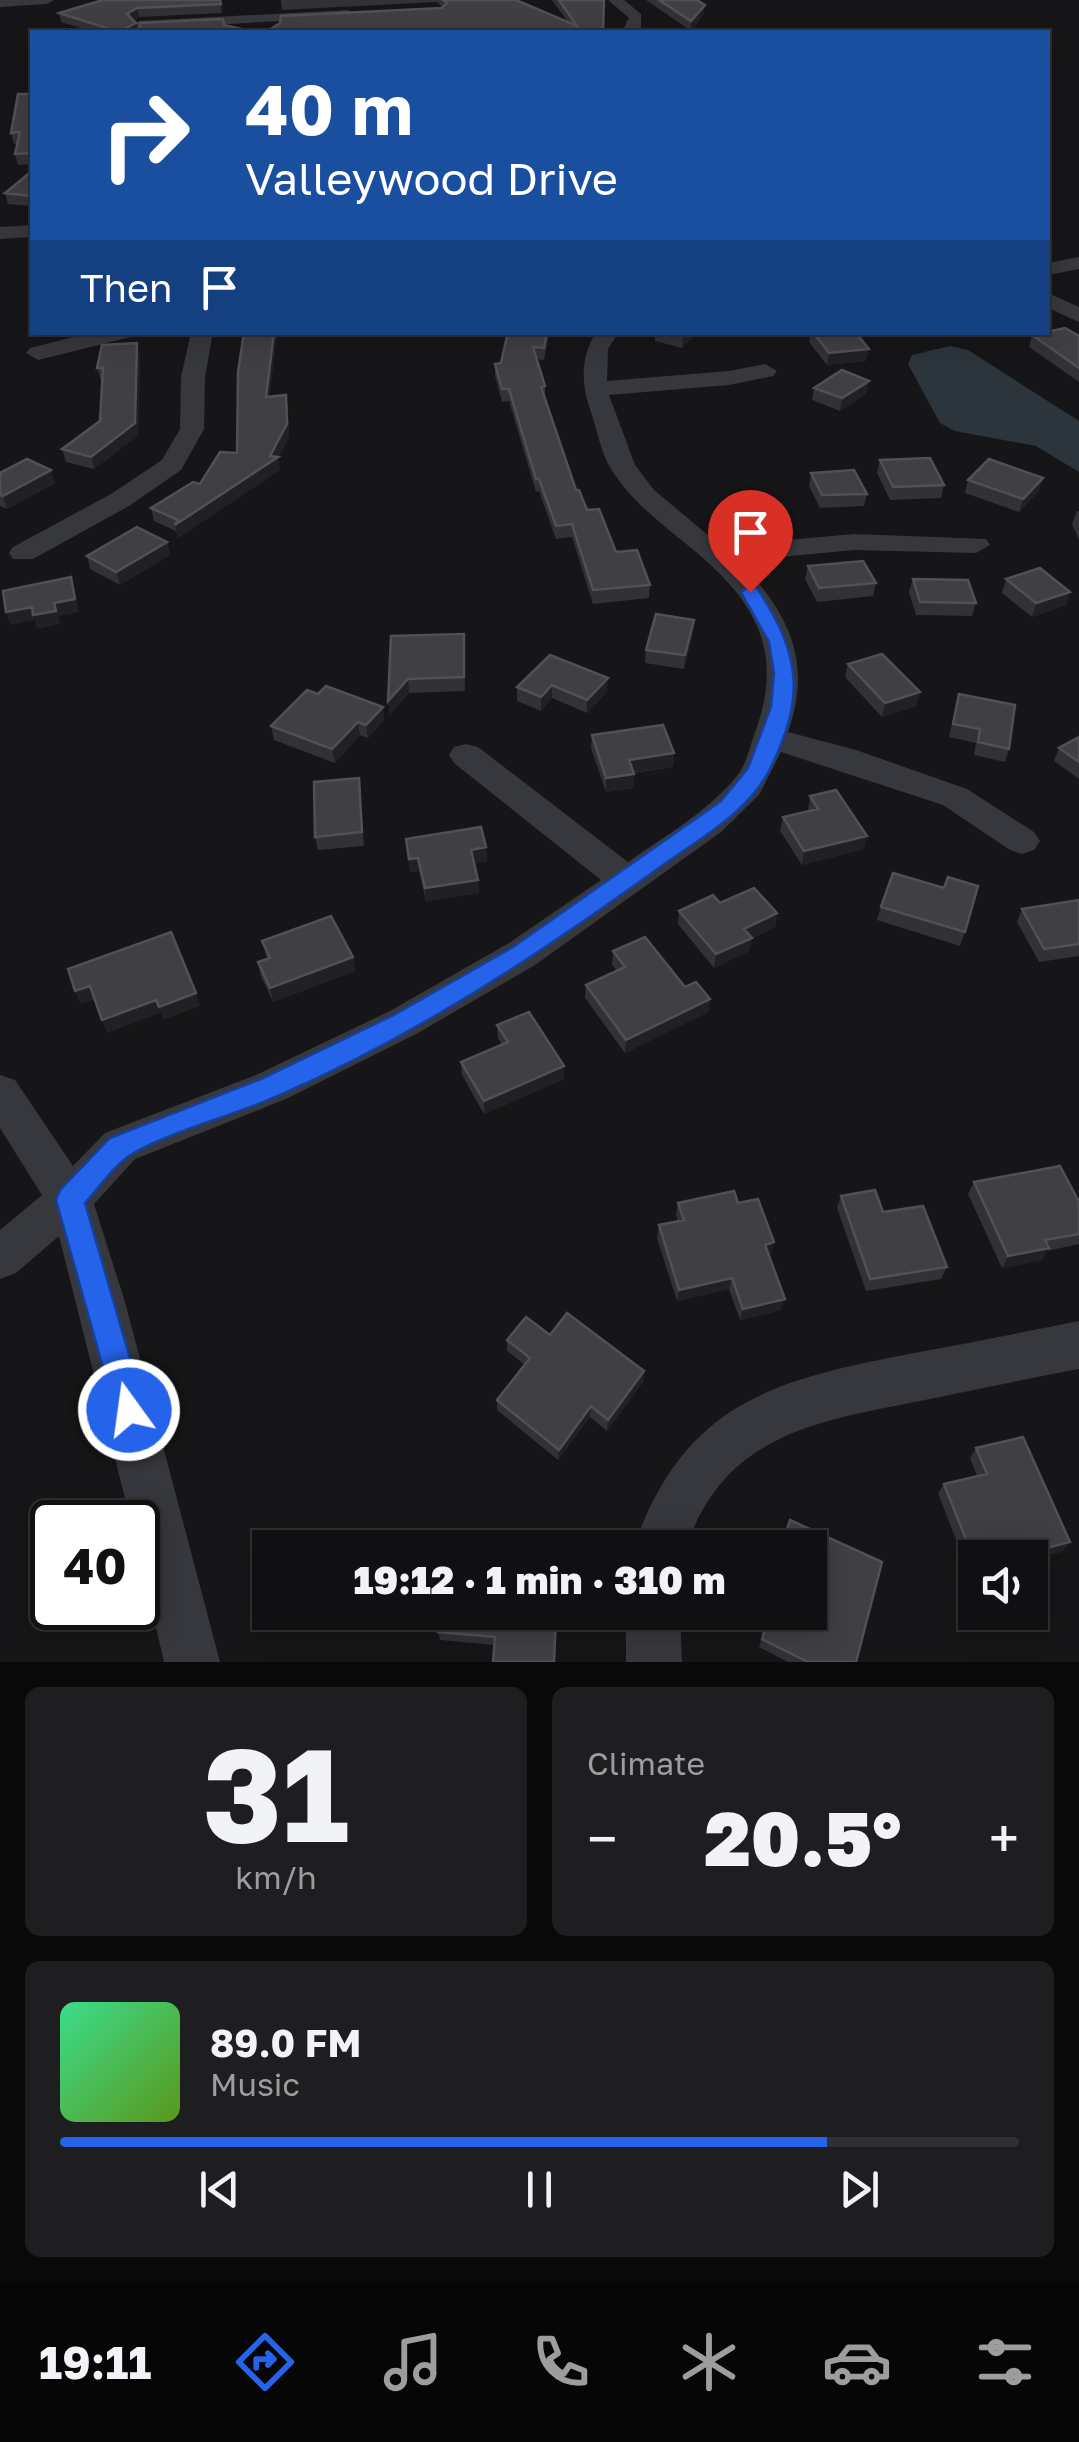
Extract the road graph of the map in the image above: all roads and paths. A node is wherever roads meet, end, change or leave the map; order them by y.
1 (48, 0) edge
2 (615, 0) edge
3 (0, 3) edge
4 (251, 8) edge
5 (362, 14) edge
6 (139, 25) edge
7 (631, 30) edge
8 (30, 231) edge
9 (0, 234) edge
10 (1079, 263) edge
11 (1050, 269) edge
12 (1050, 301) edge
13 (1079, 315) edge
14 (111, 335) edge
15 (201, 335) edge
16 (606, 335) edge
17 (38, 353) dead end
18 (765, 371) dead end
19 (595, 389) junction
20 (976, 546) dead end
21 (23, 553) dead end
22 (716, 555) junction
23 (772, 739) junction
24 (466, 755) dead end
25 (1022, 841) dead end
26 (628, 881) junction
27 (0, 1093) edge
28 (70, 1200) junction
29 (0, 1258) edge
30 (1079, 1345) edge
31 (666, 1530) edge
32 (653, 1630) edge
33 (192, 1662) edge
34 (654, 1662) edge

1 - 3 street
2 - 7 street
4 - 5 street
4 - 6 street
8 - 9 street
10 - 11 street
12 - 13 street
14 - 17 street
15 - 21 street
16 - 19 street
18 - 19 street
19 - 22 street
20 - 22 street
22 - 23 street
23 - 25 street
23 - 26 street
24 - 26 street
26 - 28 street
27 - 28 street
28 - 29 street
28 - 33 street
30 - 31 street
32 - 34 street

